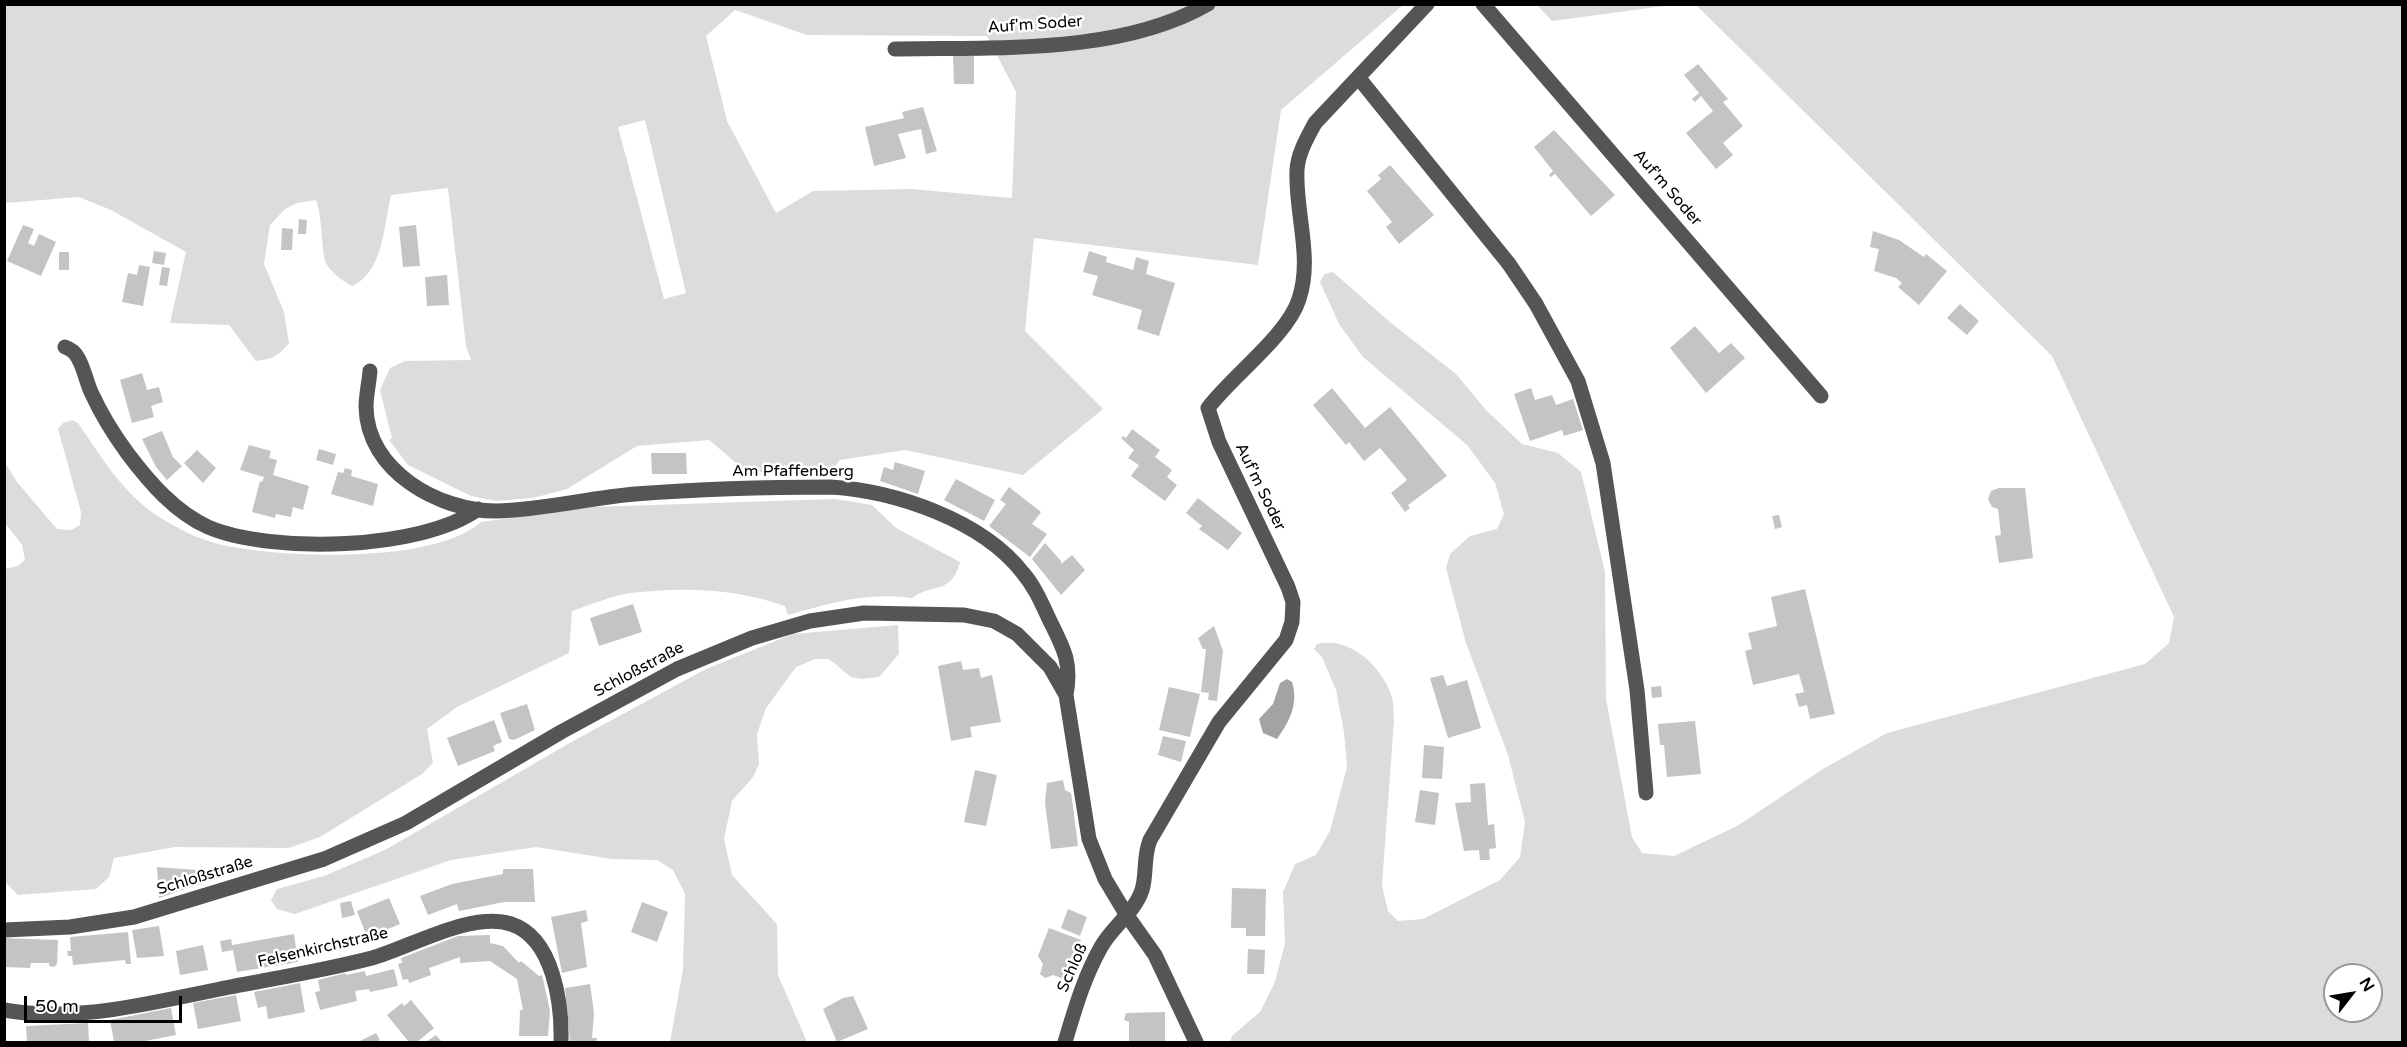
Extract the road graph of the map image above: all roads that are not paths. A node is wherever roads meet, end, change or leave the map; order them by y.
1 (1208, 4) edge
2 (1427, 4) edge
3 (1483, 4) edge
4 (895, 49) dead end
5 (1358, 77) junction
6 (65, 347) dead end
7 (370, 371) dead end
8 (1821, 396) dead end
9 (478, 509) junction
10 (1066, 695) junction
11 (1646, 794) dead end
12 (1126, 914) junction
13 (4, 930) edge
14 (4, 1010) edge
15 (561, 1042) edge
16 (1065, 1042) edge
17 (1196, 1042) edge

1 - 4 street, Auf'm Soder
2 - 5 street, Auf'm Soder
3 - 8 street, Auf'm Soder
5 - 11 street
5 - 12 street, Auf'm Soder
6 - 9 street, Am Pfaffenberg
7 - 9 street, Am Pfaffenberg
9 - 10 street, Am Pfaffenberg
10 - 12 street, Schloßstraße
10 - 13 street, Schloßstraße
12 - 16 street, Schloß
12 - 17 street, Schloßstraße
14 - 15 street, Felsenkirchstraße

